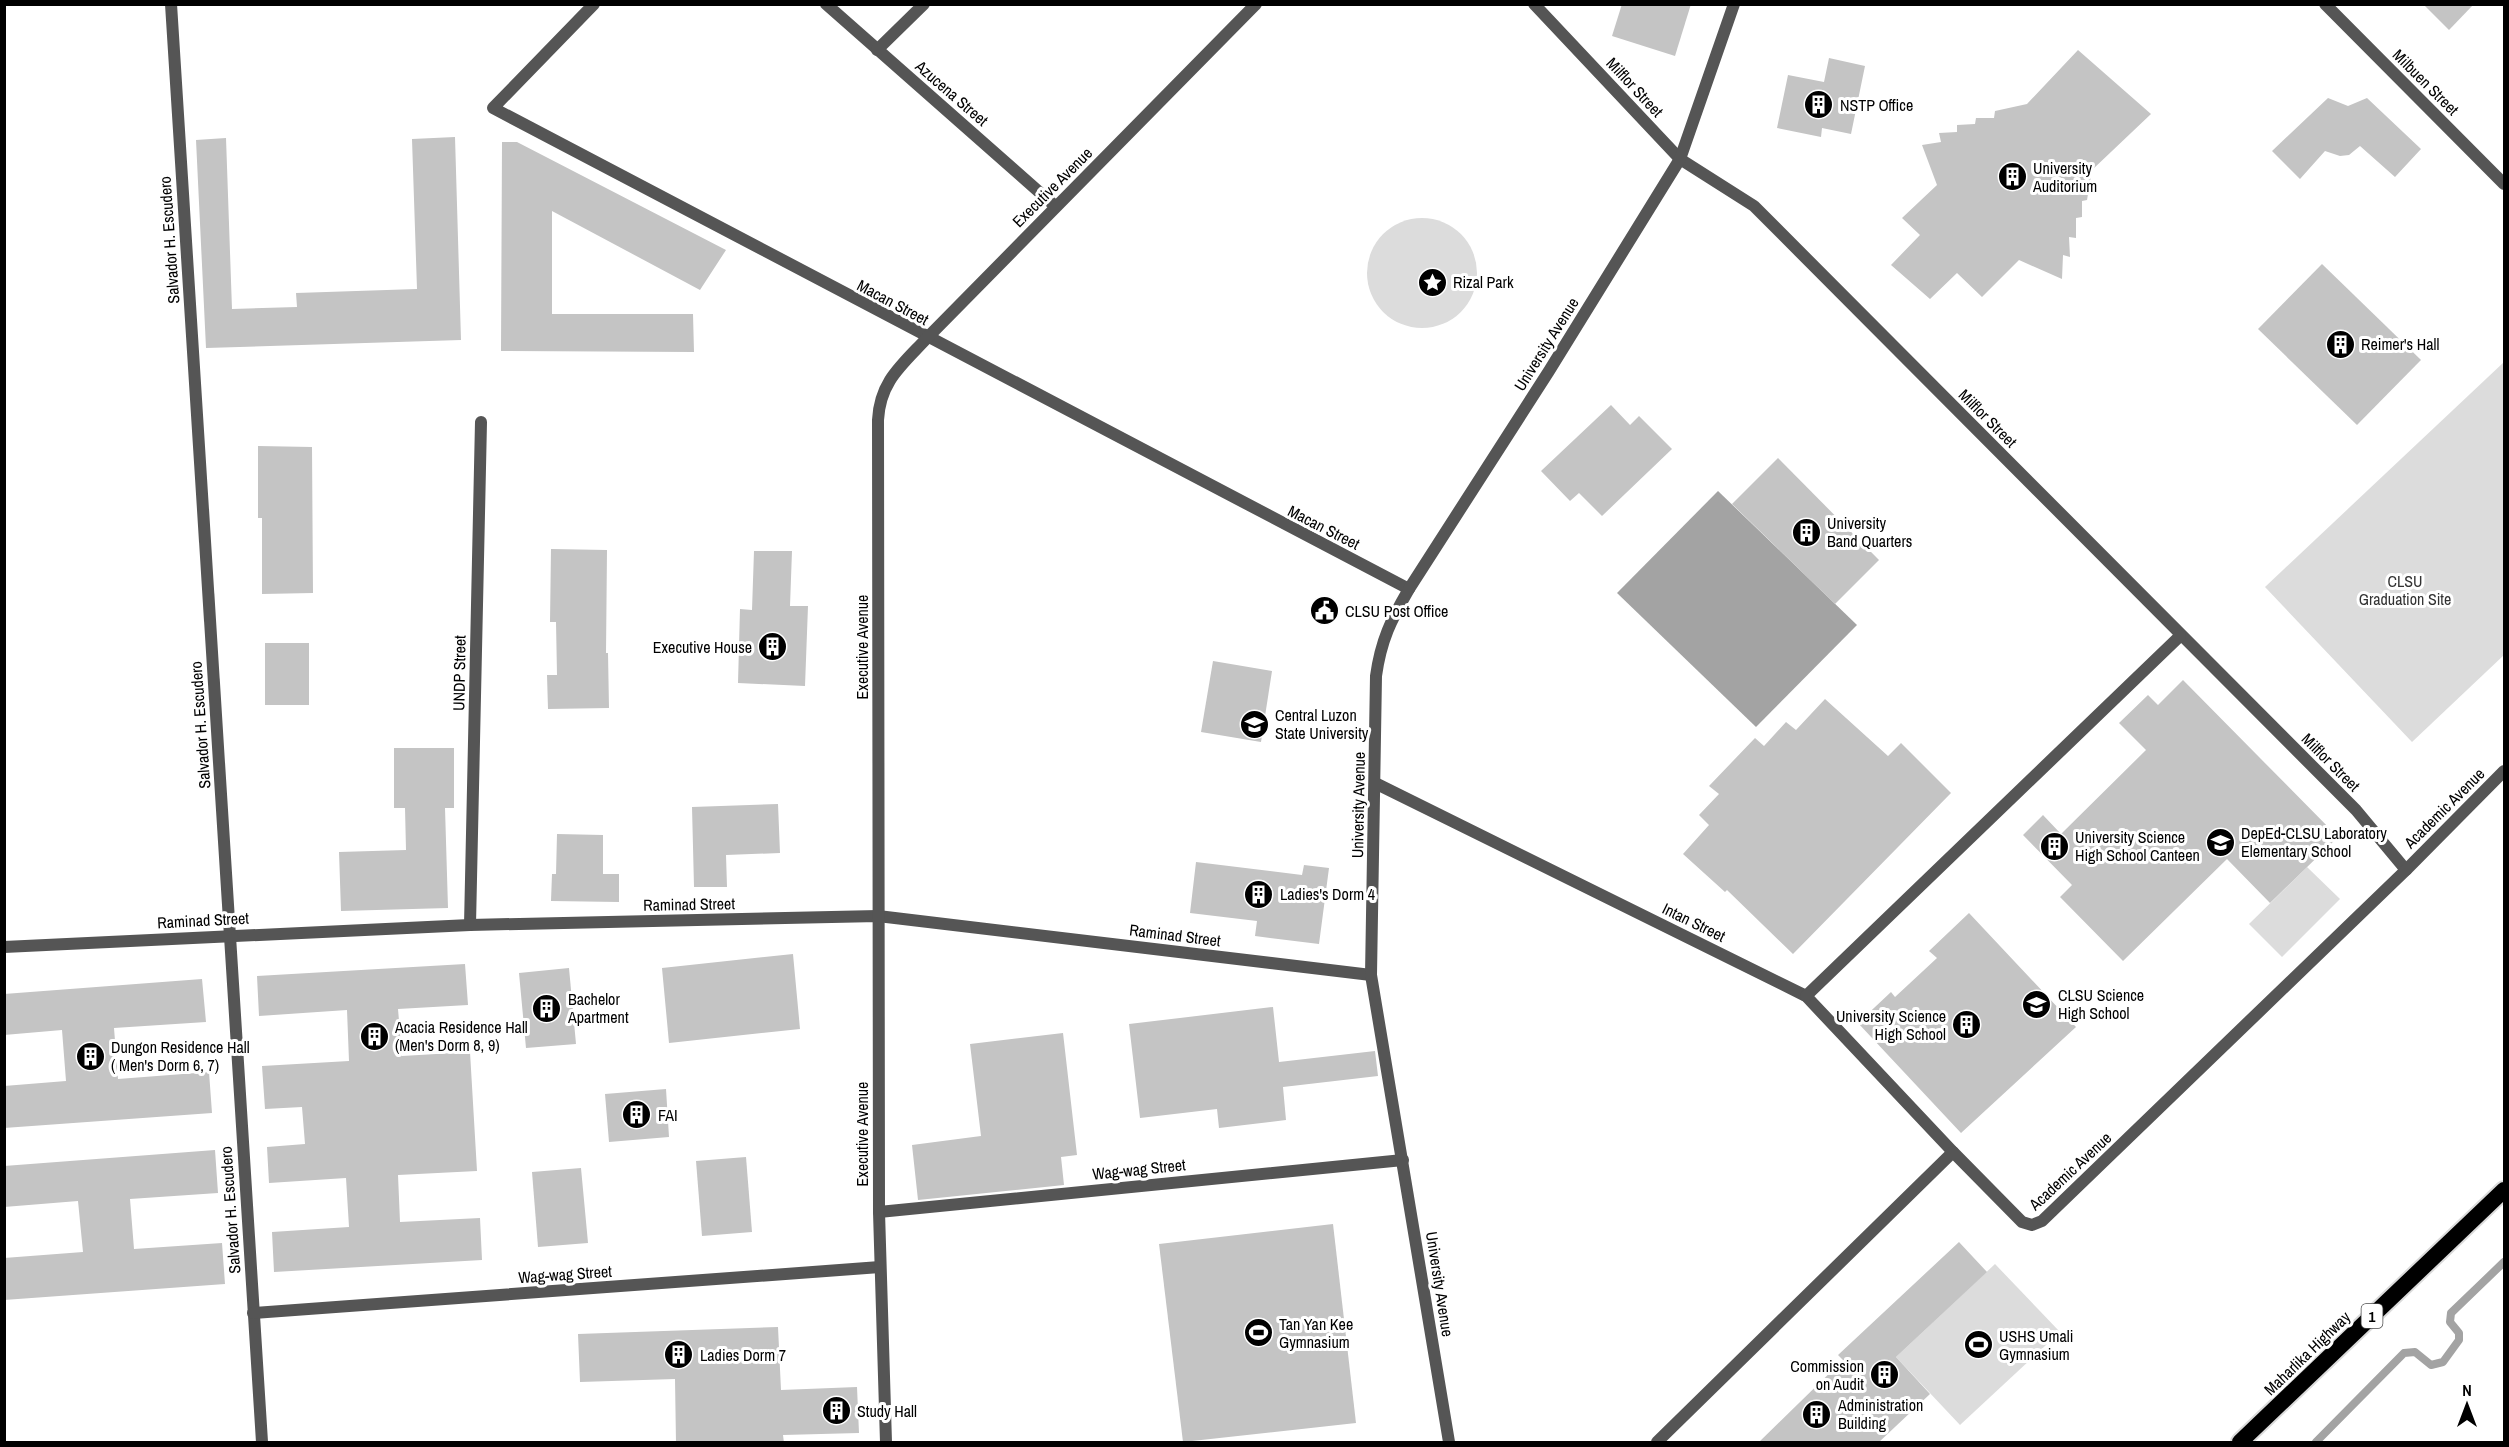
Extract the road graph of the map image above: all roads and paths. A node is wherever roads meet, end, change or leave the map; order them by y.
1 (171, 4) edge
2 (594, 4) edge
3 (826, 4) edge
4 (924, 4) edge
5 (1256, 4) edge
6 (1534, 4) edge
7 (1734, 4) edge
8 (2325, 4) edge
9 (877, 50) junction
10 (1680, 159) junction
11 (2505, 184) edge
12 (1055, 206) junction
13 (927, 338) junction
14 (481, 422) dead end
15 (1409, 589) junction
16 (2180, 636) junction
17 (2505, 771) edge
18 (1375, 783) junction
19 (2406, 870) junction
20 (878, 916) junction
21 (470, 925) junction
22 (230, 935) junction
23 (4, 947) edge
24 (1371, 975) junction
25 (1806, 996) junction
26 (1953, 1152) junction
27 (1403, 1160) junction
28 (2505, 1190) edge
29 (879, 1212) junction
30 (880, 1267) junction
31 (253, 1313) junction
32 (262, 1443) edge
33 (886, 1443) edge
34 (1449, 1443) edge
35 (1656, 1443) edge
36 (2240, 1443) edge

1 - 22 street, Salvador H. Escudero
2 - 13 street, Macan Street
3 - 9 street, Azucena Street
4 - 9 street
5 - 12 street, Executive Avenue
6 - 10 street, Milflor Street
7 - 10 street, University Avenue
8 - 11 street, Milbuen Street
9 - 12 street, Azucena Street
10 - 15 street, University Avenue
10 - 16 street, Milflor Street
12 - 13 street, Executive Avenue
13 - 15 street, Macan Street
13 - 20 street, Executive Avenue
14 - 21 street, UNDP Street
15 - 18 street, University Avenue
16 - 19 street, Milflor Street
16 - 25 street
17 - 19 street, Academic Avenue
18 - 24 street, University Avenue
18 - 25 street, Intan Street
19 - 26 street, Academic Avenue
20 - 21 street, Raminad Street
20 - 24 street, Raminad Street
20 - 29 street, Executive Avenue
21 - 22 street, Raminad Street
22 - 23 street, Raminad Street
22 - 31 street, Salvador H. Escudero
24 - 27 street, University Avenue
25 - 26 street, Intan Street
26 - 35 street
27 - 29 street, Wag-wag Street
27 - 34 street, University Avenue
28 - 36 highway, Maharlika Highway / 1
29 - 30 street, Executive Avenue
30 - 31 street, Wag-wag Street
30 - 33 street, Executive Avenue
31 - 32 street, Salvador H. Escudero

